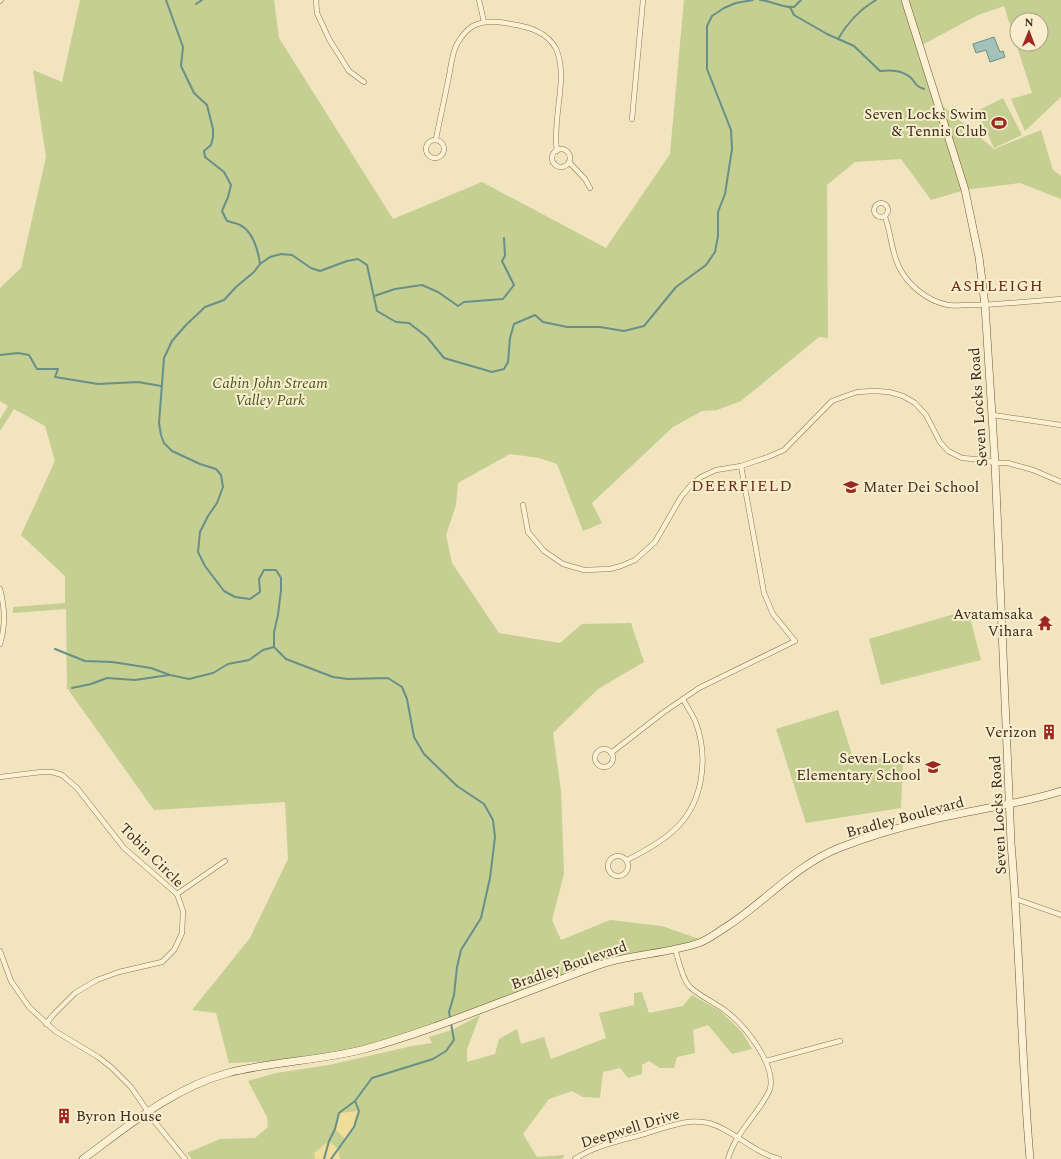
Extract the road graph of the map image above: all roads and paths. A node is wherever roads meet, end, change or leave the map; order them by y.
1 (316, 0) edge
2 (479, 0) edge
3 (643, 0) edge
4 (905, 0) edge
5 (484, 22) junction
6 (364, 82) dead end
7 (632, 119) dead end
8 (436, 139) junction
9 (557, 151) junction
10 (569, 162) junction
11 (590, 188) dead end
12 (885, 217) dead end
13 (1061, 299) edge
14 (985, 305) junction
15 (993, 415) junction
16 (1061, 425) edge
17 (995, 463) junction
18 (741, 466) junction
19 (1061, 482) edge
20 (523, 505) dead end
21 (0, 589) edge
22 (0, 644) edge
23 (683, 699) junction
24 (611, 753) dead end
25 (0, 778) edge
26 (1061, 792) edge
27 (1010, 805) junction
28 (627, 860) junction
29 (225, 861) dead end
30 (177, 894) junction
31 (1016, 899) junction
32 (1061, 915) edge
33 (675, 949) junction
34 (0, 951) edge
35 (46, 1024) junction
36 (840, 1041) dead end
37 (766, 1062) junction
38 (148, 1111) junction
39 (737, 1138) junction
40 (83, 1159) edge
41 (186, 1159) edge
42 (575, 1159) edge
43 (728, 1159) edge
44 (779, 1159) edge
45 (1030, 1159) edge

1 - 6 street
2 - 5 street
3 - 7 street
4 - 14 main road, Seven Locks Road
5 - 8 street
5 - 9 street
8 - 8 street
9 - 10 street
9 - 10 street
10 - 11 street
12 - 14 street
13 - 14 street
14 - 15 main road, Seven Locks Road
15 - 16 street
15 - 17 main road, Seven Locks Road
17 - 18 street
17 - 19 street
17 - 27 main road, Seven Locks Road
18 - 20 street
18 - 23 street
21 - 22 street
23 - 24 street
23 - 28 street
25 - 30 street, Tobin Circle
26 - 27 main road, Bradley Boulevard
27 - 31 main road, Seven Locks Road
27 - 33 main road, Bradley Boulevard
28 - 28 street
29 - 30 street
30 - 35 street, Tobin Circle
31 - 32 street
31 - 45 main road, Seven Locks Road
33 - 37 street
33 - 38 main road, Bradley Boulevard
34 - 35 street
35 - 38 street
36 - 37 street
37 - 39 street
38 - 40 main road, Bradley Boulevard
38 - 41 street
39 - 42 street, Deepwell Drive
39 - 43 street
39 - 44 street, Deepwell Drive

